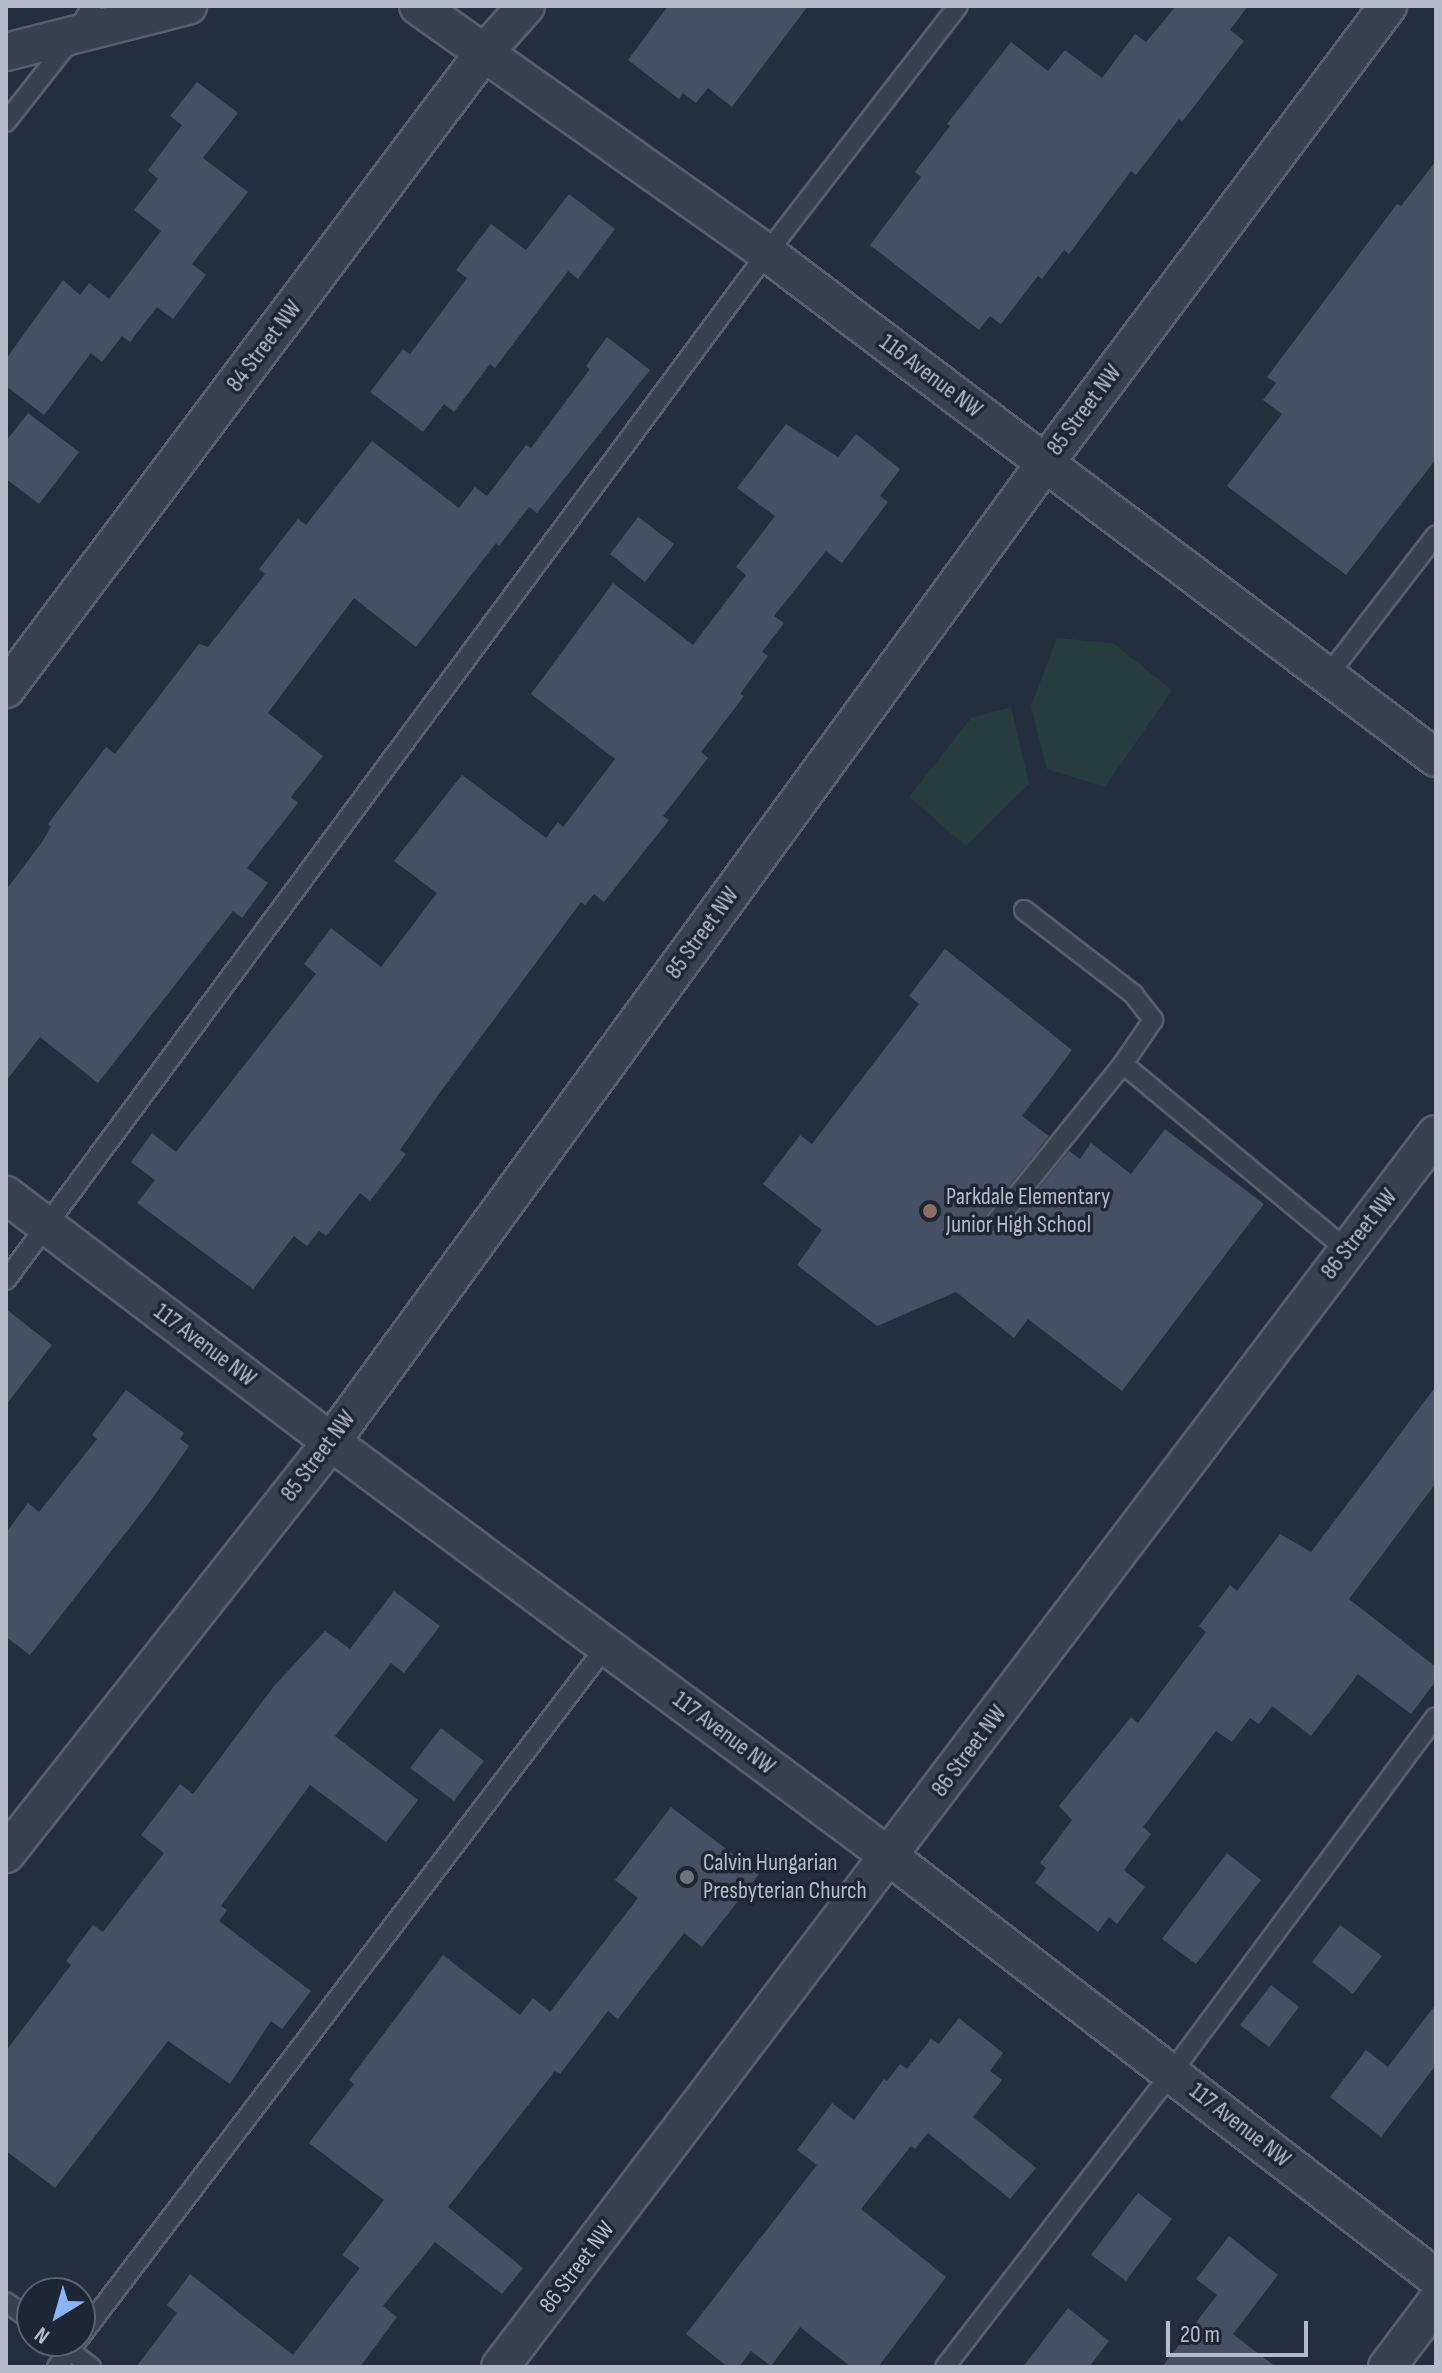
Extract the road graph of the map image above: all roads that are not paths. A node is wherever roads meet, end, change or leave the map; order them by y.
1 (188, 6) edge
2 (418, 6) edge
3 (526, 6) edge
4 (958, 6) edge
5 (1388, 6) edge
6 (84, 20) edge
7 (6, 52) edge
8 (483, 54) junction
9 (6, 122) edge
10 (767, 253) junction
11 (1046, 462) junction
12 (1436, 535) edge
13 (1329, 674) junction
14 (6, 689) edge
15 (1436, 758) edge
16 (1024, 910) dead end
17 (1123, 1064) junction
18 (1436, 1134) edge
19 (6, 1195) edge
20 (996, 1222) dead end
21 (48, 1226) junction
22 (1346, 1249) junction
23 (6, 1280) edge
24 (331, 1442) junction
25 (607, 1645) junction
26 (1436, 1717) edge
27 (6, 1854) edge
28 (890, 1857) junction
29 (1172, 2072) junction
30 (1436, 2278) edge
31 (1436, 2302) edge
32 (96, 2309) edge
33 (500, 2367) edge
34 (945, 2367) edge
35 (1387, 2367) edge

1 - 6 street
2 - 8 street, 116 Avenue NW
3 - 8 street, 84 Street NW
4 - 10 lane
5 - 11 street, 85 Street NW
6 - 7 street
6 - 9 lane
8 - 10 street, 116 Avenue NW
8 - 14 street, 84 Street NW
10 - 11 street, 116 Avenue NW
10 - 21 lane
11 - 13 street, 116 Avenue NW
11 - 24 street, 85 Street NW
12 - 13 lane
13 - 15 street, 116 Avenue NW
16 - 17 lane
17 - 20 lane
17 - 22 lane
18 - 22 street, 86 Street NW
19 - 21 street, 117 Avenue NW
21 - 23 lane
21 - 24 street, 117 Avenue NW
22 - 28 street, 86 Street NW
24 - 25 street, 117 Avenue NW
24 - 27 street, 85 Street NW
25 - 28 street, 117 Avenue NW
25 - 32 lane
26 - 29 lane
28 - 29 street, 117 Avenue NW
28 - 33 street, 86 Street NW
29 - 30 street, 117 Avenue NW
29 - 34 lane
31 - 35 street

